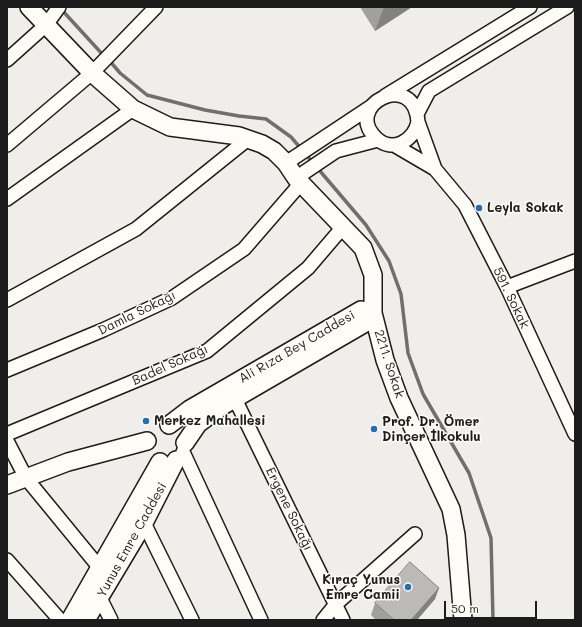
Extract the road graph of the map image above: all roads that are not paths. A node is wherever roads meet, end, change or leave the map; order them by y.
1 (29, 7) edge
2 (156, 7) edge
3 (530, 7) edge
4 (567, 7) edge
5 (52, 16) edge
6 (7, 60) edge
7 (95, 70) junction
8 (385, 96) junction
9 (372, 106) junction
10 (132, 109) junction
11 (418, 118) junction
12 (248, 139) junction
13 (378, 140) junction
14 (7, 145) edge
15 (394, 145) junction
16 (288, 161) junction
17 (435, 169) junction
18 (300, 178) junction
19 (7, 199) edge
20 (343, 226) junction
21 (575, 261) edge
22 (507, 287) junction
23 (7, 300) edge
24 (373, 313) junction
25 (7, 370) edge
26 (235, 399) junction
27 (169, 425) junction
28 (7, 434) edge
29 (575, 434) edge
30 (7, 441) edge
31 (147, 441) junction
32 (176, 454) junction
33 (26, 478) junction
34 (7, 484) edge
35 (144, 523) junction
36 (415, 534) dead end
37 (7, 560) edge
38 (99, 567) junction
39 (100, 598) junction
40 (336, 604) junction
41 (60, 620) edge
42 (70, 620) edge
43 (86, 620) edge
44 (111, 620) edge
45 (192, 620) edge
46 (261, 620) edge
47 (323, 620) edge
48 (343, 620) edge
49 (463, 620) edge

1 - 5 street, 2211. Sokak
2 - 7 street
3 - 8 street
4 - 11 street
5 - 6 street
5 - 7 street, 2211. Sokak
7 - 10 street, 2211. Sokak
7 - 14 street
8 - 9 street
8 - 11 street
9 - 13 street
9 - 16 street
10 - 12 street, 2211. Sokak
10 - 19 street
11 - 15 street
11 - 17 street
12 - 16 street, 2211. Sokak
12 - 23 street
13 - 15 street
13 - 18 street, Damla Sokağı
15 - 17 street
16 - 18 street, 2211. Sokak
17 - 22 street, 591. Sokak
18 - 20 street, 2211. Sokak
18 - 25 street, Damla Sokağı
20 - 24 street, 2211. Sokak
20 - 28 street, Badel Sokağı
21 - 22 street
22 - 29 street, 591. Sokak
24 - 26 street, Ali Rıza Bey Caddesi
24 - 27 street, Ali Rıza Bey Caddesi
24 - 49 street, 2211. Sokak
26 - 32 street, Ali Rıza Bey Caddesi
26 - 40 street, Ergene Sokağı
27 - 31 street
27 - 32 street
30 - 33 street
31 - 32 street
31 - 33 street
32 - 35 street, Yunus Emre Caddesi
32 - 38 street, Yunus Emre Caddesi
32 - 46 street
33 - 34 street
33 - 38 street
35 - 39 street, Yunus Emre Caddesi
35 - 45 street
36 - 40 street
37 - 41 street
38 - 42 street, Yunus Emre Caddesi
39 - 43 street, Yunus Emre Caddesi
39 - 44 street
40 - 47 street
40 - 48 street, Ergene Sokağı

